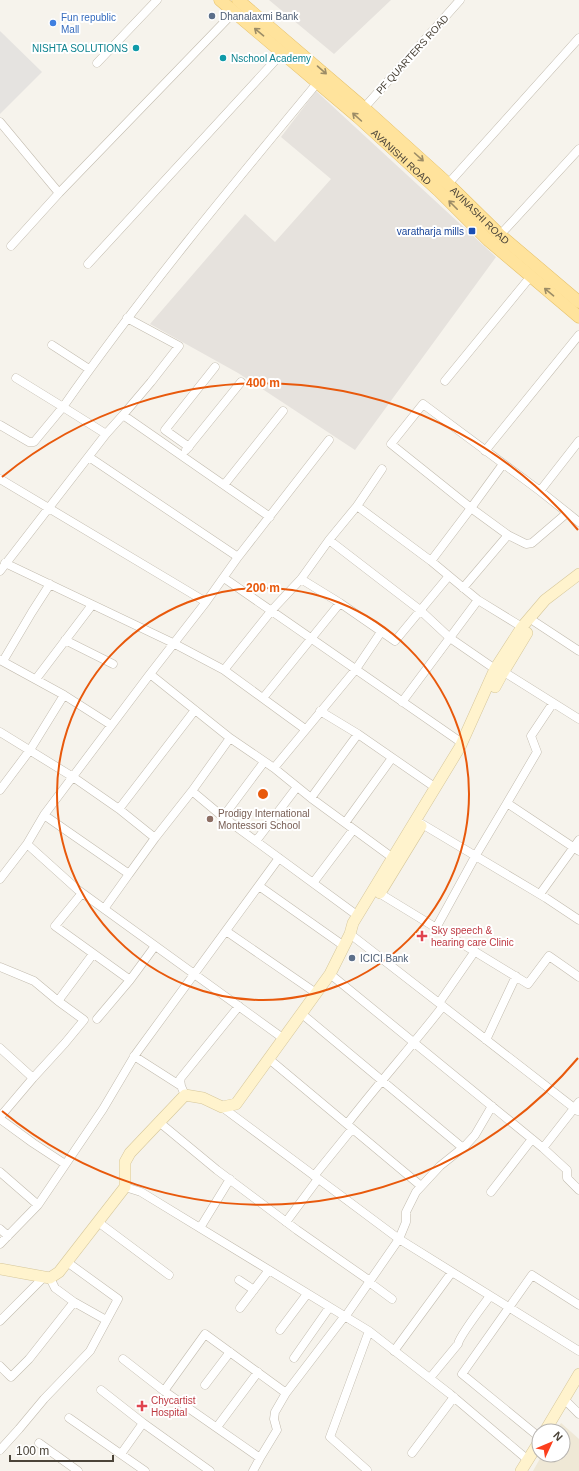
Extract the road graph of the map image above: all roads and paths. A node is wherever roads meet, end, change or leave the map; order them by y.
1 (157, 0) edge
2 (220, 0) edge
3 (238, 0) edge
4 (460, 0) edge
5 (234, 12) junction
6 (579, 38) edge
7 (283, 52) junction
8 (97, 63) dead end
9 (318, 82) junction
10 (364, 108) junction
11 (0, 122) edge
12 (579, 149) edge
13 (448, 184) junction
14 (59, 193) junction
15 (500, 235) junction
16 (11, 246) dead end
17 (88, 264) dead end
18 (531, 276) junction
19 (579, 302) edge
20 (579, 317) edge
21 (127, 318) junction
22 (579, 335) edge
23 (52, 345) dead end
24 (215, 367) dead end
25 (89, 369) junction
26 (16, 378) dead end
27 (445, 381) dead end
28 (241, 382) dead end
29 (62, 406) junction
30 (283, 411) dead end
31 (123, 415) junction
32 (0, 425) edge
33 (106, 434) junction
34 (329, 440) dead end
35 (579, 441) edge
36 (189, 447) junction
37 (486, 451) junction
38 (182, 456) junction
39 (89, 457) junction
40 (503, 464) junction
41 (382, 469) dead end
42 (1, 482) edge
43 (224, 485) junction
44 (540, 491) junction
45 (357, 506) junction
46 (470, 508) junction
47 (49, 509) junction
48 (567, 513) junction
49 (270, 516) junction
50 (579, 522) edge
51 (508, 535) junction
52 (329, 540) junction
53 (238, 557) junction
54 (431, 561) junction
55 (5, 563) junction
56 (0, 571) edge
57 (579, 574) edge
58 (448, 577) junction
59 (224, 578) junction
60 (301, 579) junction
61 (50, 584) junction
62 (579, 584) edge
63 (463, 588) junction
64 (478, 600) junction
65 (206, 602) junction
66 (340, 603) junction
67 (92, 605) junction
68 (272, 610) junction
69 (420, 610) junction
70 (535, 622) junction
71 (522, 627) junction
72 (381, 632) junction
73 (312, 638) junction
74 (450, 638) junction
75 (65, 640) junction
76 (173, 643) junction
77 (579, 651) edge
78 (2, 661) edge
79 (113, 664) dead end
80 (356, 669) junction
81 (224, 670) junction
82 (500, 671) junction
83 (150, 674) junction
84 (36, 679) junction
85 (64, 695) junction
86 (263, 698) junction
87 (402, 702) junction
88 (553, 704) junction
89 (195, 710) junction
90 (320, 711) junction
91 (579, 719) edge
92 (111, 726) junction
93 (306, 729) junction
94 (0, 732) edge
95 (358, 734) junction
96 (230, 738) junction
97 (462, 743) junction
98 (30, 750) junction
99 (392, 758) junction
100 (264, 762) junction
101 (274, 768) junction
102 (73, 776) junction
103 (297, 787) junction
104 (436, 788) junction
105 (0, 790) edge
106 (192, 791) junction
107 (311, 798) junction
108 (507, 803) junction
109 (119, 809) junction
110 (44, 815) junction
111 (223, 816) junction
112 (345, 823) junction
113 (422, 824) junction
114 (353, 830) junction
115 (155, 838) junction
116 (579, 840) edge
117 (256, 841) junction
118 (27, 844) junction
119 (576, 849) edge
120 (476, 855) junction
121 (280, 858) junction
122 (395, 860) junction
123 (128, 874) junction
124 (0, 879) edge
125 (313, 883) junction
126 (259, 886) junction
127 (82, 893) junction
128 (379, 893) junction
129 (540, 894) junction
130 (104, 909) junction
131 (358, 916) junction
132 (579, 920) edge
133 (436, 928) junction
134 (226, 931) junction
135 (350, 934) junction
136 (155, 946) junction
137 (344, 946) junction
138 (475, 951) junction
139 (93, 954) junction
140 (0, 966) edge
141 (194, 974) junction
142 (330, 974) junction
143 (516, 976) junction
144 (579, 977) edge
145 (130, 980) junction
146 (316, 993) junction
147 (58, 1001) junction
148 (441, 1004) junction
149 (239, 1006) junction
150 (302, 1014) junction
151 (97, 1019) dead end
152 (284, 1039) junction
153 (486, 1040) junction
154 (415, 1042) junction
155 (0, 1048) edge
156 (134, 1056) junction
157 (269, 1059) junction
158 (33, 1078) junction
159 (381, 1081) junction
160 (183, 1090) junction
161 (492, 1106) junction
162 (222, 1107) junction
163 (578, 1107) edge
164 (0, 1118) edge
165 (159, 1122) junction
166 (350, 1126) junction
167 (532, 1139) junction
168 (463, 1148) junction
169 (543, 1148) junction
170 (65, 1164) junction
171 (0, 1172) edge
172 (316, 1177) junction
173 (230, 1179) junction
174 (421, 1186) junction
175 (126, 1187) junction
176 (579, 1190) edge
177 (491, 1192) dead end
178 (38, 1205) junction
179 (98, 1222) junction
180 (286, 1222) junction
181 (200, 1228) junction
182 (0, 1229) edge
183 (8, 1236) junction
184 (399, 1239) junction
185 (0, 1244) edge
186 (67, 1262) junction
187 (0, 1269) edge
188 (268, 1270) junction
189 (452, 1272) junction
190 (169, 1275) dead end
191 (47, 1278) junction
192 (238, 1280) dead end
193 (370, 1282) junction
194 (254, 1290) junction
195 (307, 1294) junction
196 (490, 1296) junction
197 (392, 1299) dead end
198 (74, 1302) junction
199 (579, 1305) edge
200 (508, 1307) junction
201 (240, 1308) dead end
202 (329, 1308) junction
203 (344, 1317) junction
204 (0, 1320) edge
205 (106, 1320) junction
206 (280, 1330) dead end
207 (369, 1331) junction
208 (394, 1351) junction
209 (579, 1351) edge
210 (230, 1352) junction
211 (294, 1358) dead end
212 (123, 1359) dead end
213 (0, 1366) edge
214 (258, 1372) junction
215 (579, 1374) edge
216 (430, 1378) junction
217 (204, 1385) dead end
218 (101, 1390) dead end
219 (164, 1392) junction
220 (286, 1393) junction
221 (454, 1397) junction
222 (564, 1399) junction
223 (579, 1414) edge
224 (68, 1418) dead end
225 (143, 1423) junction
226 (550, 1423) edge
227 (217, 1427) junction
228 (531, 1430) edge
229 (39, 1443) dead end
230 (0, 1450) edge
231 (412, 1453) dead end
232 (121, 1454) junction
233 (531, 1455) edge
234 (260, 1458) junction
235 (528, 1460) junction
236 (367, 1470) dead end
237 (78, 1471) edge
238 (145, 1471) edge
239 (210, 1471) edge
240 (253, 1471) edge
241 (521, 1471) edge

1 - 8 street
2 - 5 main road, AVANISHI ROAD
3 -> 10 main road, AVINASHI ROAD
4 - 10 street, PF QUARTERS ROAD
7 -> 5 main road, AVANISHI ROAD
5 - 14 street
6 - 13 street
7 - 9 main road, AVANISHI ROAD
7 - 17 street
18 -> 9 main road, AVANISHI ROAD
9 - 21 street
10 -> 13 main road, AVINASHI ROAD
11 - 14 street
12 - 15 street
13 - 15 main road, AVINASHI ROAD
14 - 16 street
15 - 19 main road, AVINASHI ROAD
20 -> 18 main road, AVANISHI ROAD
18 - 27 street
21 - 25 street
21 - 31 street
22 - 37 street
23 - 25 street
24 - 36 street
25 - 29 street
26 - 29 street
28 - 36 street
29 - 32 street
29 - 33 street
30 - 43 street
31 - 33 street
31 - 38 street
33 - 39 street
34 - 49 street
35 - 44 street
36 - 38 street
37 - 40 street
37 - 46 street
38 - 43 street
39 - 47 street
39 - 53 street
40 - 44 street
40 - 46 street
41 - 45 street
42 - 47 street
43 - 49 street
44 - 48 street
45 - 52 street
45 - 54 street
46 - 51 street
46 - 54 street
47 - 55 street
47 - 65 street
48 - 50 street
48 - 51 street
49 - 53 street
51 - 63 street
52 - 60 street
52 - 69 street
53 - 59 street
54 - 58 street
55 - 56 street
55 - 61 street
57 - 71 street
58 - 63 street
58 - 69 street
59 - 65 street
59 - 68 street
60 - 66 street
60 - 68 street
61 - 67 street
61 - 78 street
62 - 70 street
63 - 64 street
64 - 71 street
64 - 74 street
65 - 76 street
66 - 72 street
66 - 73 street
67 - 75 street
67 - 76 street
68 - 73 street
68 - 81 street
69 - 72 street
69 - 74 street
70 - 77 street
70 - 82 street
71 - 82 street
72 - 80 street
73 - 80 street
73 - 86 street
74 - 82 street
74 - 87 street
75 - 79 street
75 - 84 street
76 - 81 street
76 - 83 street
78 - 84 street
80 - 87 street
80 - 90 street
81 - 86 street
82 - 88 street
82 - 97 street
82 - 113 street
83 - 89 street
83 - 92 street
84 - 85 street
85 - 92 street
85 - 98 street
86 - 93 street
87 - 97 street
88 - 91 street
88 - 108 street
89 - 96 street
89 - 109 street
90 - 93 street
90 - 95 street
92 - 102 street
93 - 101 street
94 - 98 street
95 - 99 street
95 - 107 street
96 - 100 street
96 - 106 street
97 - 104 street
98 - 102 street
98 - 105 street
99 - 104 street
99 - 112 street
100 - 101 street
100 - 111 street
101 - 103 street
102 - 109 street
102 - 110 street
103 - 107 street
103 - 117 street
104 - 122 street
106 - 111 street
106 - 115 street
107 - 112 street
108 - 119 street
108 - 120 street
109 - 115 street
110 - 118 street
110 - 123 street
111 - 117 street
112 - 114 street
113 - 120 street
113 - 122 street
114 - 122 street
114 - 125 street
115 - 123 street
116 - 119 street
117 - 121 street
118 - 124 street
118 - 127 street
119 - 129 street
120 - 129 street
120 - 133 street
121 - 125 street
121 - 126 street
122 - 128 street
122 - 131 street
123 - 130 street
125 - 131 street
126 - 134 street
126 - 137 street
127 - 130 street
127 - 139 street
128 - 133 street
128 - 135 street
129 - 132 street
130 - 136 street
131 - 135 street
133 - 138 street
134 - 141 street
134 - 146 street
135 - 137 street
135 - 148 street
136 - 141 street
136 - 145 street
137 - 142 street
138 - 143 street
138 - 148 street
139 - 145 street
139 - 147 street
140 - 147 street
141 - 149 street
141 - 156 street
142 - 146 street
142 - 154 street
143 - 144 street
143 - 153 street
145 - 151 street
146 - 150 street
147 - 158 street
148 - 153 street
148 - 154 street
149 - 152 street
149 - 160 street
150 - 152 street
150 - 159 street
152 - 157 street
153 - 163 street
154 - 159 street
154 - 161 street
155 - 158 street
156 - 160 street
156 - 170 street
157 - 162 street
157 - 166 street
158 - 164 street
159 - 166 street
159 - 168 street
160 - 162 street
160 - 165 street
161 - 167 street
161 - 168 street
162 - 172 street
163 - 169 street
164 - 170 street
165 - 173 street
165 - 175 street
166 - 172 street
166 - 174 street
167 - 169 street
167 - 177 street
168 - 174 street
169 - 176 street
170 - 178 street
171 - 178 street
172 - 180 street
172 - 184 street
173 - 180 street
173 - 181 street
174 - 184 street
175 - 179 street
175 - 181 street
178 - 183 street
179 - 186 street
179 - 190 street
180 - 193 street
181 - 188 street
182 - 183 street
183 - 185 street
184 - 189 street
184 - 193 street
186 - 191 street
186 - 205 street
187 - 191 street
188 - 194 street
188 - 195 street
189 - 196 street
189 - 208 street
191 - 198 street
191 - 204 street
192 - 194 street
193 - 197 street
193 - 203 street
194 - 201 street
195 - 202 street
195 - 206 street
196 - 200 street
196 - 216 street
198 - 205 street
198 - 213 street
199 - 200 street
200 - 209 street
200 - 228 street
202 - 203 street
202 - 211 street
203 - 207 street
203 - 220 street
205 - 230 street
207 - 208 street
207 - 236 street
208 - 216 street
210 - 214 street
210 - 217 street
210 - 219 street
212 - 219 street
214 - 220 street
214 - 227 street
215 - 222 street
216 - 221 street
218 - 225 street
219 - 227 street
220 - 234 street
221 - 231 street
221 - 235 street
222 - 223 street
222 - 226 street
224 - 232 street
225 - 232 street
225 - 239 street
227 - 234 street
229 - 237 street
232 - 238 street
233 - 235 street
234 - 240 street
235 - 241 street

